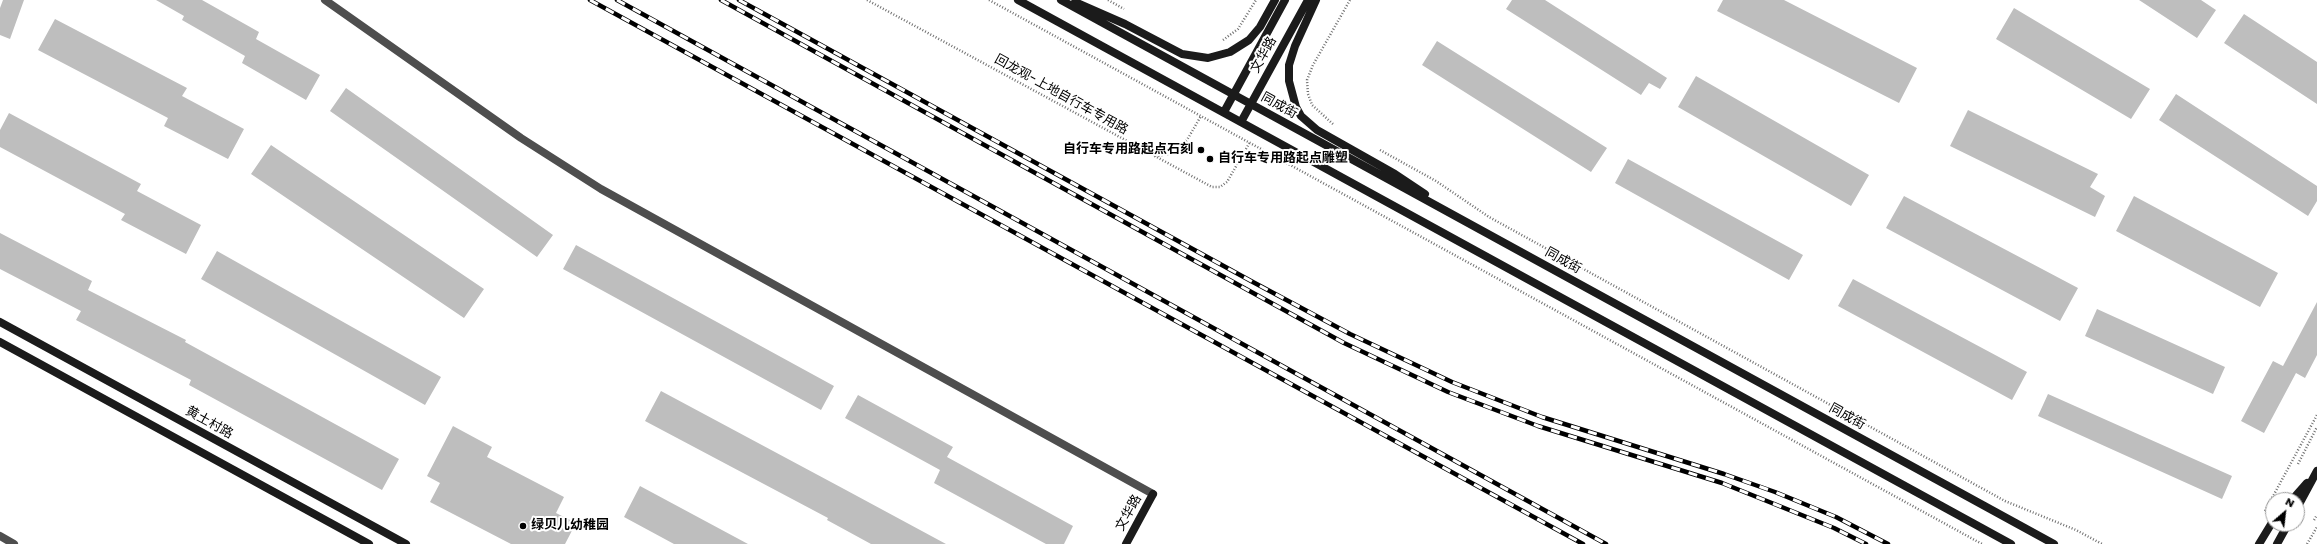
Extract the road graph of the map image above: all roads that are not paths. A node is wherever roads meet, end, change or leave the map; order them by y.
1 (325, 0) edge
2 (1018, 0) edge
3 (1061, 0) edge
4 (1069, 0) edge
5 (1275, 0) edge
6 (1286, 0) edge
7 (1308, 0) edge
8 (1316, 0) edge
9 (1234, 95) junction
10 (1251, 104) junction
11 (1224, 112) junction
12 (1242, 122) junction
13 (1458, 218) junction
14 (0, 322) edge
15 (0, 342) edge
16 (2317, 471) edge
17 (2299, 492) edge
18 (2305, 493) edge
19 (1153, 494) joint
20 (2266, 532) edge
21 (2283, 532) edge
22 (0, 536) edge
23 (14, 544) edge
24 (369, 544) edge
25 (406, 544) edge
26 (1126, 544) edge
27 (2011, 544) edge
28 (2055, 544) edge
29 (2259, 544) edge
30 (2278, 544) edge

1 - 19 street
2 - 11 main road
3 - 9 main road, 同成街
4 - 5 main road
6 - 9 main road, 文华路
7 - 10 main road, 文华路
8 - 13 main road
9 - 10 main road, 同成街
9 - 11 main road, 文华路
10 - 12 main road, 文华路
10 - 13 main road, 同成街
11 - 12 main road
12 - 27 main road
13 - 28 main road, 同成街
14 - 25 main road, 黄土村路
15 - 24 main road
16 - 17 main road
16 - 18 main road
19 - 26 main road, 文华路
20 - 29 main road
21 - 30 main road
22 - 23 street

